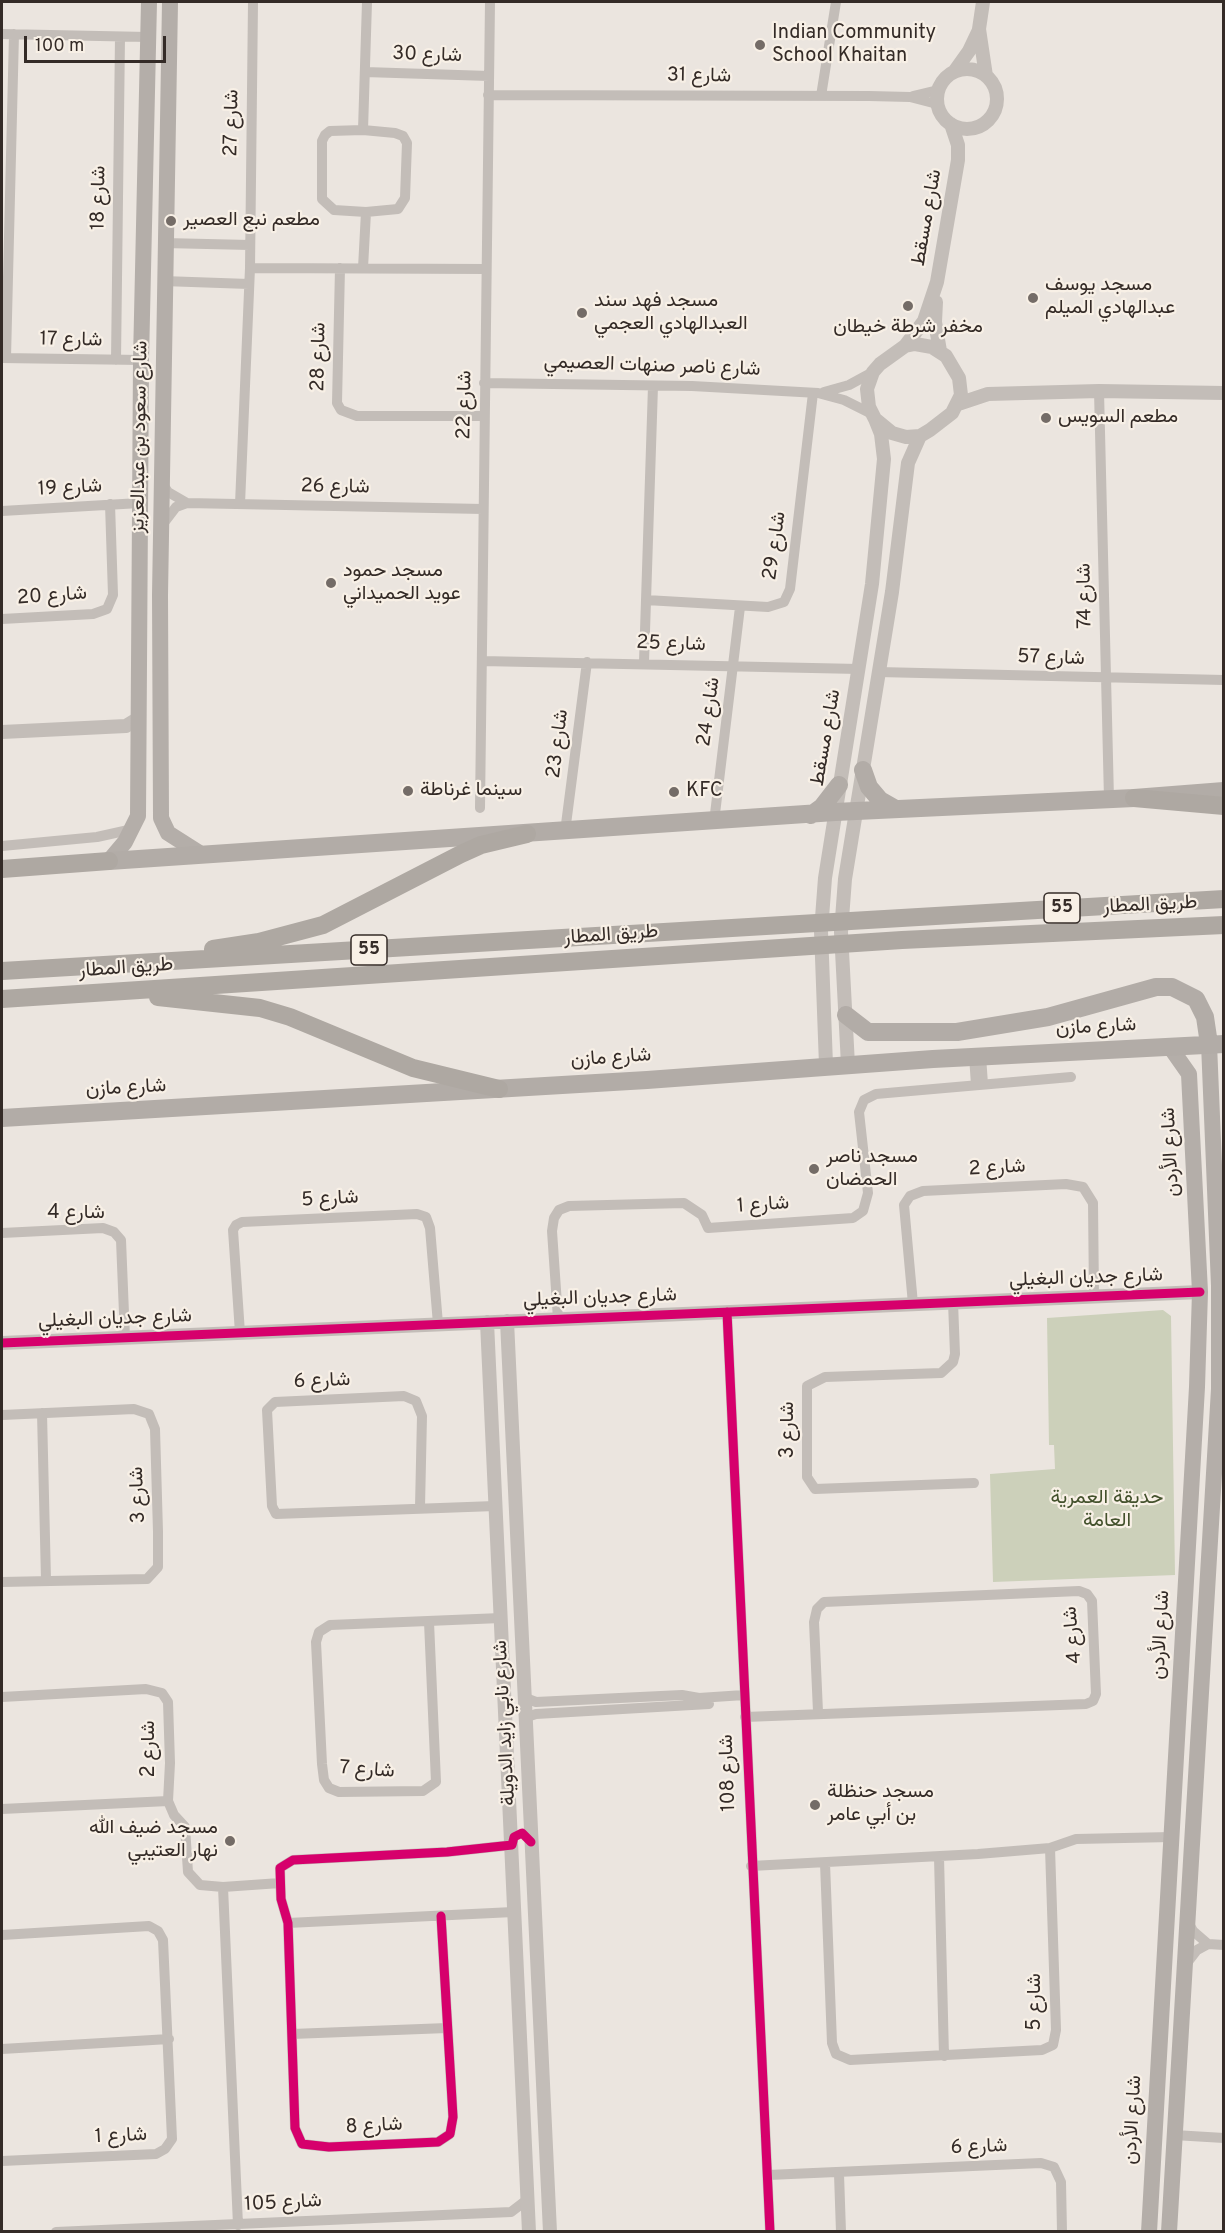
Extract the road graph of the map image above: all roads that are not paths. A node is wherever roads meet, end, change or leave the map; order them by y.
1 (149, 2) edge
2 (170, 2) edge
3 (253, 2) edge
4 (367, 2) edge
5 (490, 2) edge
6 (836, 2) edge
7 (983, 2) edge
8 (979, 28) junction
9 (2, 34) edge
10 (14, 34) junction
11 (120, 37) junction
12 (148, 37) junction
13 (365, 72) junction
14 (954, 72) junction
15 (489, 76) junction
16 (986, 76) junction
17 (938, 90) junction
18 (488, 95) junction
19 (821, 96) junction
20 (910, 97) junction
21 (937, 104) junction
22 (951, 124) junction
23 (980, 126) junction
24 (363, 130) junction
25 (6, 143) edge
26 (958, 160) junction
27 (145, 187) junction
28 (166, 189) junction
29 (144, 209) junction
30 (366, 212) junction
31 (165, 215) junction
32 (164, 243) junction
33 (250, 245) junction
34 (5, 248) edge
35 (250, 268) junction
36 (340, 268) junction
37 (363, 268) junction
38 (486, 269) junction
39 (164, 281) junction
40 (937, 282) junction
41 (249, 284) junction
42 (905, 346) junction
43 (940, 351) junction
44 (4, 358) edge
45 (116, 360) junction
46 (141, 360) junction
47 (873, 372) junction
48 (959, 378) junction
49 (484, 383) junction
50 (653, 386) junction
51 (1099, 391) junction
52 (815, 393) junction
53 (1224, 393) edge
54 (988, 394) junction
55 (958, 404) junction
56 (484, 416) junction
57 (873, 417) junction
58 (920, 436) junction
59 (162, 481) junction
60 (140, 503) junction
61 (187, 503) junction
62 (110, 504) junction
63 (240, 504) junction
64 (483, 508) junction
65 (2, 511) edge
66 (161, 527) junction
67 (872, 584) junction
68 (891, 592) junction
69 (160, 595) junction
70 (140, 597) junction
71 (646, 600) junction
72 (740, 607) junction
73 (867, 615) junction
74 (2, 619) edge
75 (886, 620) junction
76 (140, 621) junction
77 (160, 623) junction
78 (482, 661) junction
79 (587, 662) junction
80 (644, 662) junction
81 (734, 665) junction
82 (859, 669) junction
83 (878, 672) junction
84 (1106, 678) junction
85 (1224, 680) edge
86 (135, 726) junction
87 (2, 732) edge
88 (863, 770) junction
89 (838, 785) junction
90 (1224, 791) edge
91 (1134, 798) junction
92 (1108, 799) junction
93 (1224, 806) edge
94 (480, 808) dead end
95 (894, 808) junction
96 (854, 811) junction
97 (835, 812) junction
98 (811, 815) junction
99 (161, 818) junction
100 (136, 822) junction
101 (714, 822) junction
102 (565, 832) junction
103 (526, 834) junction
104 (2, 846) edge
105 (201, 854) junction
106 (109, 861) junction
107 (2, 869) edge
108 (1224, 899) edge
109 (1224, 925) edge
110 (87, 968) junction
111 (2, 972) edge
112 (124, 992) junction
113 (2, 999) edge
114 (846, 1015) junction
115 (1216, 1044) edge
116 (1170, 1047) junction
117 (977, 1056) junction
118 (826, 1065) junction
119 (848, 1065) junction
120 (1071, 1077) dead end
121 (980, 1084) junction
122 (499, 1089) junction
123 (2, 1118) edge
124 (1216, 1199) junction
125 (1196, 1202) junction
126 (2, 1233) edge
127 (1200, 1292) junction
128 (1094, 1296) junction
129 (953, 1302) junction
130 (913, 1304) junction
131 (727, 1312) junction
132 (558, 1319) junction
133 (487, 1322) junction
134 (507, 1322) junction
135 (438, 1324) junction
136 (240, 1333) junction
137 (125, 1338) junction
138 (2, 1343) edge
139 (1197, 1387) junction
140 (1219, 1389) junction
141 (510, 1411) junction
142 (490, 1412) junction
143 (42, 1413) junction
144 (2, 1415) edge
145 (492, 1438) junction
146 (512, 1438) junction
147 (974, 1483) dead end
148 (495, 1506) junction
149 (420, 1507) junction
150 (46, 1580) junction
151 (2, 1582) edge
152 (501, 1618) junction
153 (429, 1622) junction
154 (1183, 1626) junction
155 (1204, 1626) junction
156 (682, 1695) junction
157 (2, 1697) edge
158 (523, 1697) junction
159 (744, 1699) junction
160 (569, 1700) junction
161 (683, 1707) junction
162 (569, 1712) junction
163 (818, 1712) junction
164 (745, 1717) junction
165 (524, 1718) junction
166 (168, 1801) junction
167 (529, 1808) junction
168 (2, 1809) edge
169 (510, 1811) junction
170 (1172, 1838) junction
171 (531, 1842) junction
172 (512, 1845) junction
173 (1050, 1848) junction
174 (939, 1857) junction
175 (825, 1863) junction
176 (752, 1866) junction
177 (280, 1883) junction
178 (224, 1887) junction
179 (513, 1912) junction
180 (441, 1916) junction
181 (1187, 1920) junction
182 (288, 1923) junction
183 (2, 1935) edge
184 (1208, 1944) junction
185 (1224, 1945) edge
186 (1185, 1968) junction
187 (447, 2028) junction
188 (292, 2034) junction
189 (169, 2039) junction
190 (2, 2049) edge
191 (944, 2056) junction
192 (1174, 2135) junction
193 (1224, 2138) edge
194 (2, 2161) edge
195 (839, 2174) junction
196 (768, 2175) junction
197 (548, 2184) junction
198 (527, 2192) junction
199 (511, 2212) junction
200 (238, 2225) junction
201 (529, 2227) edge
202 (176, 2229) edge
203 (56, 2232) edge
204 (550, 2232) edge
205 (770, 2232) edge
206 (841, 2232) edge
207 (1062, 2232) edge
208 (1149, 2232) edge
209 (1169, 2232) edge

1 - 12 main road, شارع سعود بن عبدالعزيز
2 - 28 main road, شارع سعود بن عبدالعزيز
3 - 33 street, شارع 27
4 - 13 street, شارع 30
5 - 15 street, شارع 22
6 - 19 street
7 - 8 street
8 - 14 street
8 - 16 street
9 - 10 street
10 - 11 street
10 - 25 street
11 - 12 street
11 - 45 street, شارع 18
12 - 27 main road, شارع سعود بن عبدالعزيز
13 - 15 street, شارع 30
13 - 24 street, شارع 30
14 - 16 street
14 - 17 street
15 - 18 street, شارع 22
16 - 23 street
17 - 20 street, شارع 31
17 - 21 street
18 - 19 street, شارع 31
18 - 38 street, شارع 22
19 - 20 street, شارع 31
20 - 21 street, شارع 31
21 - 22 street
22 - 23 street
22 - 26 street, شارع مسقط
23 - 26 street, شارع مسقط
24 - 30 street
24 - 30 street
25 - 34 street
26 - 40 street, شارع مسقط
27 - 28 main road
27 - 29 main road, شارع سعود بن عبدالعزيز
28 - 31 main road, شارع سعود بن عبدالعزيز
29 - 31 main road
29 - 46 main road, شارع سعود بن عبدالعزيز
30 - 37 street
31 - 32 main road, شارع سعود بن عبدالعزيز
32 - 33 street
32 - 39 main road, شارع سعود بن عبدالعزيز
33 - 35 street, شارع 27
34 - 44 street
35 - 36 street
35 - 41 street, شارع 27
36 - 37 street
36 - 56 street, شارع 28
37 - 38 street
38 - 49 street, شارع 22
39 - 41 street
39 - 59 main road, شارع سعود بن عبدالعزيز
40 - 42 street, شارع مسقط
40 - 43 street, شارع مسقط
41 - 63 street, شارع 27
42 - 43 street
42 - 47 street
43 - 48 street
44 - 45 street, شارع 17
45 - 46 street, شارع 17
46 - 60 main road, شارع سعود بن عبدالعزيز
47 - 52 street, شارع ناصر صنهات العصيمي
47 - 57 street
48 - 54 street
48 - 55 street
49 - 50 street, شارع ناصر صنهات العصيمي
49 - 56 street, شارع 22
50 - 52 street, شارع ناصر صنهات العصيمي
50 - 71 street
51 - 53 street
51 - 54 street
51 - 84 street, شارع 74
52 - 57 street, شارع ناصر صنهات العصيمي
52 - 72 street, شارع 29
54 - 55 street
55 - 58 street
56 - 64 street, شارع 22
57 - 58 street
57 - 67 street, شارع مسقط
58 - 68 street, شارع مسقط
59 - 61 street
59 - 66 main road, شارع سعود بن عبدالعزيز
60 - 62 street, شارع 19
60 - 70 main road, شارع سعود بن عبدالعزيز
61 - 63 street, شارع 26
61 - 66 street
62 - 65 street, شارع 19
62 - 74 street, شارع 20
63 - 64 street, شارع 26
64 - 78 street, شارع 22
66 - 69 main road, شارع سعود بن عبدالعزيز
67 - 68 street
67 - 73 street, شارع مسقط
68 - 75 street, شارع مسقط
69 - 70 main road
69 - 77 main road, شارع سعود بن عبدالعزيز
70 - 76 main road, شارع سعود بن عبدالعزيز
71 - 72 street, شارع 29
71 - 80 street
72 - 81 street, شارع 24
73 - 75 street
73 - 82 street, شارع مسقط
75 - 83 street, شارع مسقط
76 - 77 main road
76 - 86 main road, شارع سعود بن عبدالعزيز
77 - 99 main road, شارع سعود بن عبدالعزيز
78 - 79 street, شارع 25
78 - 94 street, شارع 22
79 - 80 street, شارع 25
79 - 102 street, شارع 23
80 - 81 street, شارع 25
81 - 82 street, شارع 25
81 - 101 street, شارع 24
82 - 89 street, شارع مسقط
83 - 84 street, شارع 57
83 - 88 street, شارع مسقط
84 - 85 street, شارع 57
84 - 92 street, شارع 74
86 - 87 street
86 - 100 main road, شارع سعود بن عبدالعزيز
88 - 95 main road
88 - 96 street, شارع مسقط
89 - 97 street, شارع مسقط
89 - 98 main road
90 - 91 main road
91 - 92 main road
91 - 93 highway
92 - 95 main road
95 - 96 main road
96 - 97 main road
96 - 114 street, شارع مسقط
97 - 98 main road
97 - 118 street, شارع مسقط
98 - 101 main road
99 - 100 main road
99 - 105 main road
100 - 104 street
100 - 106 main road
101 - 102 main road
102 - 103 main road
103 - 105 main road
103 - 110 highway
105 - 106 main road
106 - 107 highway
108 - 110 highway, طريق المطار / 55
109 - 112 highway, طريق المطار / 55
110 - 111 highway, طريق المطار / 55
112 - 113 highway, طريق المطار / 55
112 - 122 highway
114 - 115 main road
114 - 119 street, شارع مسقط
115 - 116 main road, شارع مازن
115 - 124 main road, شارع الأردن
116 - 117 main road, شارع مازن
116 - 125 main road, شارع الأردن
117 - 119 main road, شارع مازن
117 - 121 street
118 - 119 main road, شارع مازن
118 - 122 main road, شارع مازن
120 - 121 street, شارع 1
121 - 132 street, شارع 1
122 - 123 main road, شارع مازن
124 - 125 main road
124 - 140 main road, شارع الأردن
125 - 127 main road, شارع الأردن
126 - 137 street, شارع 4
127 - 128 street, شارع جديان البغيلي
127 - 139 main road, شارع الأردن
128 - 129 street, شارع جديان البغيلي
128 - 130 street, شارع 2
129 - 130 street, شارع جديان البغيلي
129 - 147 street, شارع 3
130 - 131 street, شارع جديان البغيلي
131 - 132 street, شارع جديان البغيلي
131 - 159 street, شارع 108
132 - 134 street, شارع جديان البغيلي
133 - 134 street, شارع جديان البغيلي
133 - 135 street, شارع جديان البغيلي
133 - 142 street, شارع نابي زايد الدويلة
134 - 141 street, شارع نابي زايد الدويلة
135 - 136 street, شارع جديان البغيلي
135 - 136 street, شارع 5
136 - 137 street, شارع جديان البغيلي
137 - 138 street, شارع جديان البغيلي
139 - 140 main road
139 - 154 main road, شارع الأردن
140 - 155 main road, شارع الأردن
141 - 142 street
141 - 146 street, شارع نابي زايد الدويلة
142 - 145 street, شارع نابي زايد الدويلة
143 - 144 street, شارع 3
143 - 150 street
143 - 150 street, شارع 3
145 - 146 street
145 - 148 street, شارع نابي زايد الدويلة
146 - 158 street, شارع نابي زايد الدويلة
148 - 149 street, شارع 6
148 - 152 street, شارع نابي زايد الدويلة
149 - 149 street, شارع 6
150 - 151 street, شارع 3
152 - 153 street, شارع 7
152 - 169 street, شارع نابي زايد الدويلة
153 - 153 street, شارع 7
154 - 155 main road
154 - 170 main road, شارع الأردن
155 - 181 main road, شارع الأردن
156 - 159 street
156 - 160 street
156 - 161 street
157 - 166 street, شارع 2
158 - 160 street
158 - 165 street, شارع نابي زايد الدويلة
159 - 161 street
159 - 164 street, شارع 108
160 - 162 street
161 - 162 street
162 - 165 street
163 - 163 street, شارع 4
163 - 164 street, شارع 4
164 - 176 street, شارع 108
165 - 167 street, شارع نابي زايد الدويلة
166 - 168 street, شارع 2
166 - 178 street
167 - 169 street
167 - 171 street, شارع نابي زايد الدويلة
169 - 172 street, شارع نابي زايد الدويلة
170 - 173 street
170 - 208 main road, شارع الأردن
171 - 172 street
171 - 197 street, شارع نابي زايد الدويلة
172 - 177 street
172 - 179 street, شارع نابي زايد الدويلة
173 - 174 street
173 - 191 street, شارع 5
174 - 175 street
174 - 191 street
175 - 176 street
175 - 191 street, شارع 5
176 - 196 street, شارع 108
177 - 178 street
177 - 182 street, شارع 8
178 - 200 street
179 - 180 street
179 - 198 street, شارع نابي زايد الدويلة
180 - 182 street
180 - 187 street, شارع 8
181 - 184 street
181 - 186 main road, شارع الأردن
182 - 188 street, شارع 8
183 - 189 street, شارع 1
184 - 185 street
184 - 186 street
186 - 192 main road, شارع الأردن
187 - 188 street
187 - 188 street, شارع 8
189 - 190 street
189 - 194 street, شارع 1
192 - 193 street
192 - 209 main road, شارع الأردن
195 - 196 street, شارع 6
195 - 206 street
195 - 207 street, شارع 6
196 - 205 street, شارع 108
197 - 198 street
197 - 204 street, شارع نابي زايد الدويلة
198 - 199 street
198 - 201 street, شارع نابي زايد الدويلة
199 - 200 street, شارع 105
199 - 201 street
200 - 202 street, شارع 105
202 - 203 street, شارع 105

